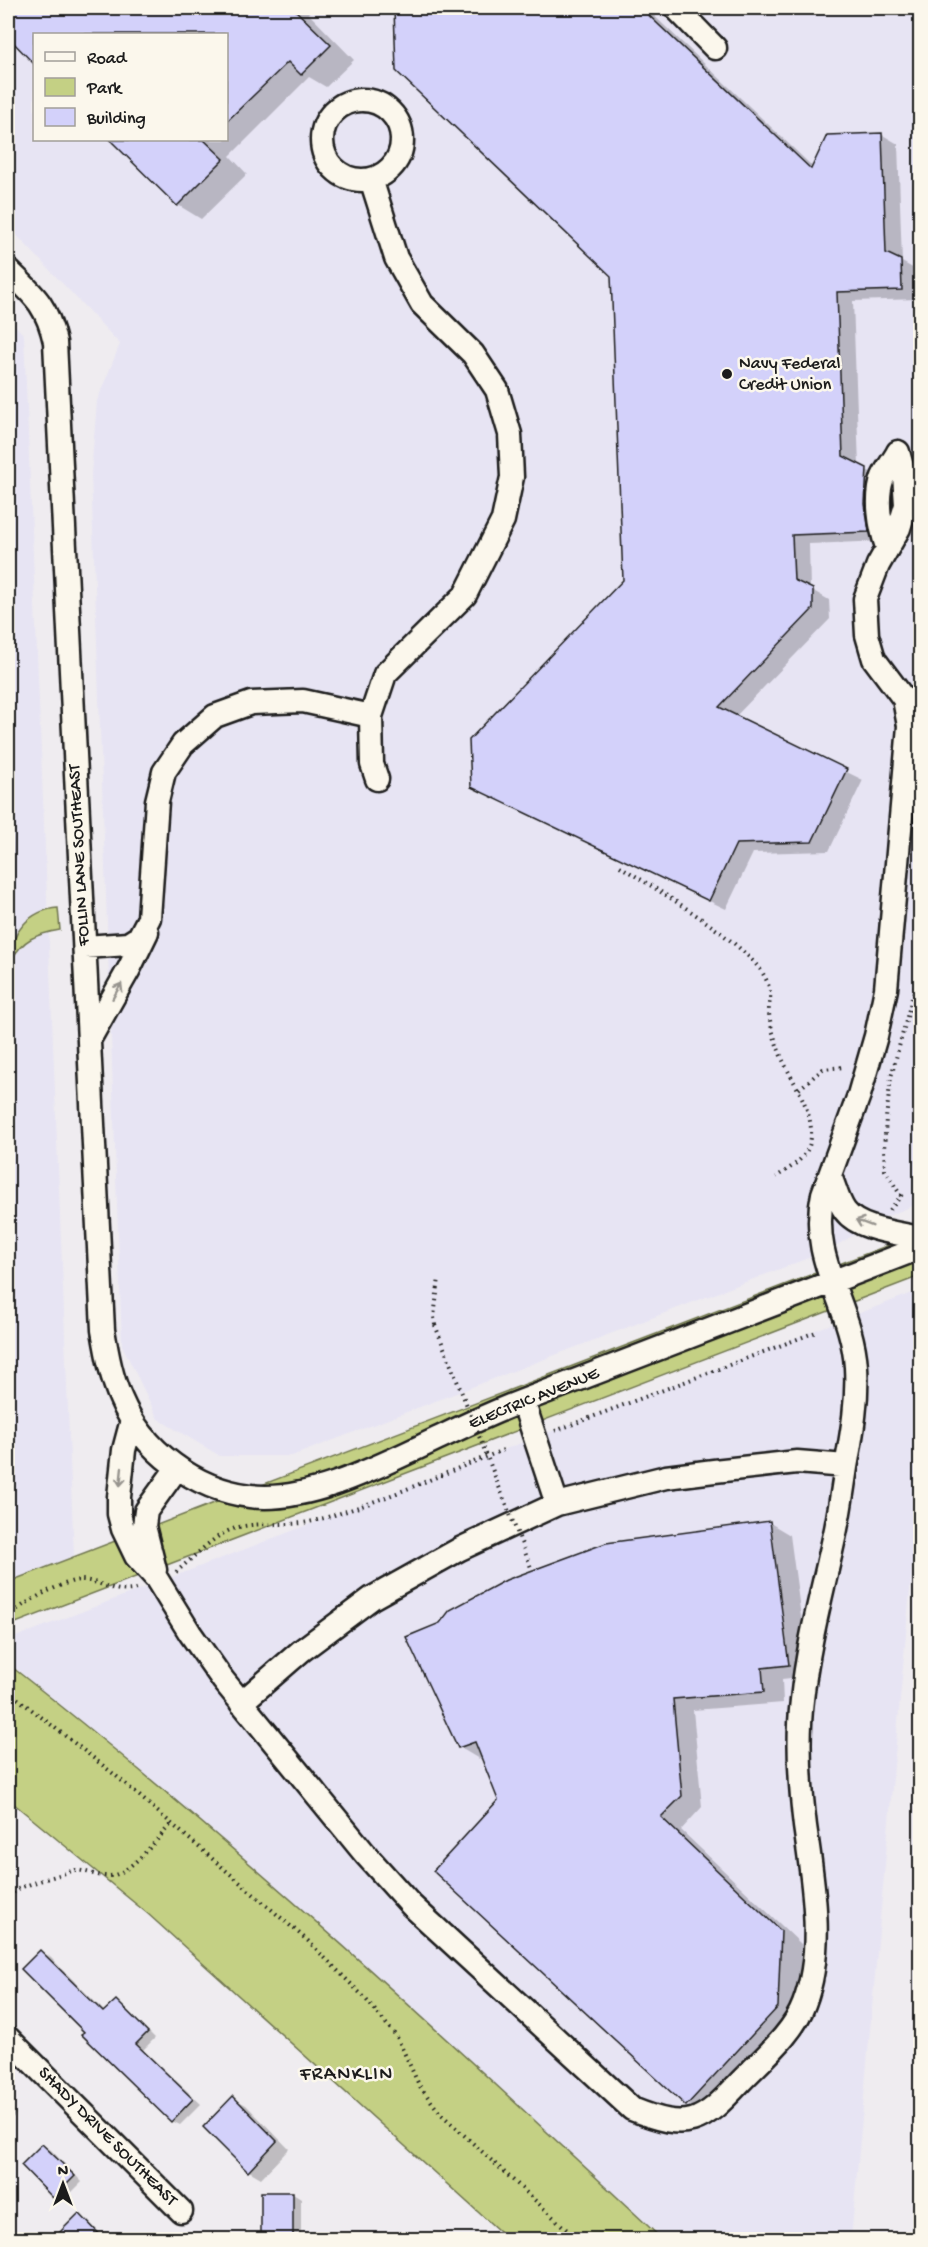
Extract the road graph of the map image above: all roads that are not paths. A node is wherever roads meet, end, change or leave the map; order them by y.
1 (676, 8) edge
2 (715, 48) dead end
3 (371, 179) dead end
4 (8, 270) edge
5 (887, 547) dead end
6 (371, 717) junction
7 (377, 779) dead end
8 (149, 918) junction
9 (85, 947) junction
10 (88, 1041) junction
11 (830, 1176) junction
12 (921, 1238) edge
13 (921, 1248) edge
14 (832, 1282) junction
15 (523, 1401) junction
16 (132, 1420) junction
17 (152, 1446) joint
18 (846, 1466) junction
19 (177, 1468) junction
20 (557, 1504) junction
21 (148, 1583) junction
22 (241, 1703) junction
23 (8, 2038) edge
24 (181, 2211) dead end

1 - 2 street
3 - 6 street
4 - 9 street, FOLLIN LANE SOUTHEAST
5 - 11 street
6 - 7 street
6 - 8 street
8 - 9 street
10 -> 8 street
9 - 10 street, FOLLIN LANE SOUTHEAST
10 - 16 street, FOLLIN LANE SOUTHEAST
12 -> 11 street
11 - 14 street
13 - 14 street, ELECTRIC AVENUE
14 - 15 street, ELECTRIC AVENUE
14 - 18 street
15 - 19 street, ELECTRIC AVENUE
15 - 20 street
16 - 17 street, FOLLIN LANE SOUTHEAST
16 -> 21 street
17 - 19 street, ELECTRIC AVENUE
18 - 20 street
18 - 22 street
19 - 21 street
20 - 22 street
21 - 22 street
23 - 24 street, SHADY DRIVE SOUTHEAST

